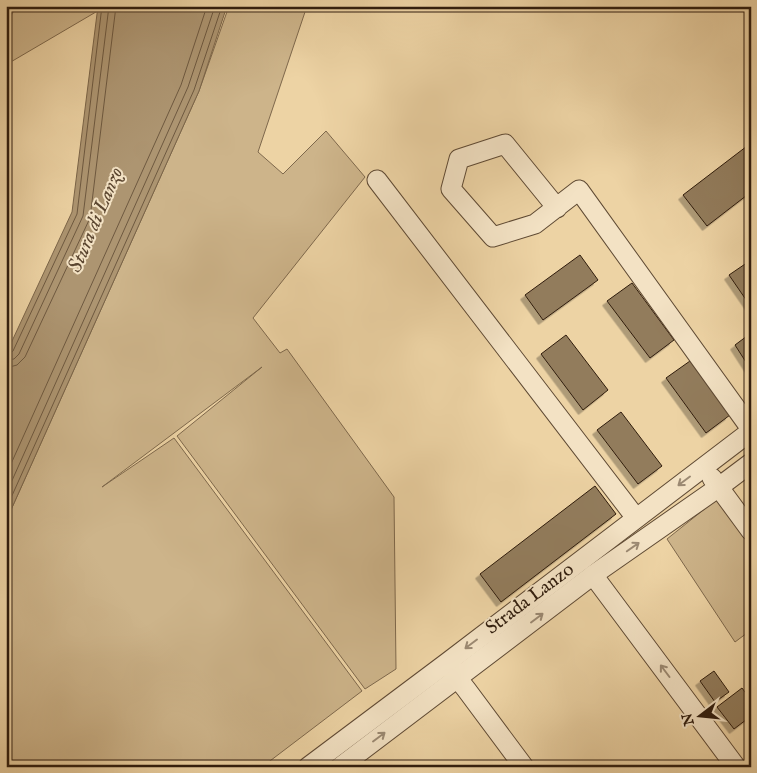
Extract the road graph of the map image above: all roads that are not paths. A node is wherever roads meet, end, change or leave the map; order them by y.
1 (377, 180) dead end
2 (557, 208) junction
3 (751, 430) edge
4 (751, 463) edge
5 (703, 467) junction
6 (719, 487) junction
7 (636, 518) junction
8 (751, 532) edge
9 (593, 575) junction
10 (448, 662) junction
11 (458, 679) junction
12 (308, 767) edge
13 (340, 767) edge
14 (524, 767) edge
15 (736, 767) edge

1 - 7 street
2 - 2 street
2 - 3 street, Strada Lanzo
3 - 5 street, Strada Lanzo
4 - 6 street, Strada Lanzo
5 - 6 street
5 -> 7 street, Strada Lanzo
6 - 8 street
9 -> 6 street, Strada Lanzo
7 -> 10 street, Strada Lanzo
11 -> 9 street, Strada Lanzo
15 -> 9 street
10 - 11 street
10 - 12 street, Strada Lanzo
13 -> 11 street, Strada Lanzo
11 - 14 street

